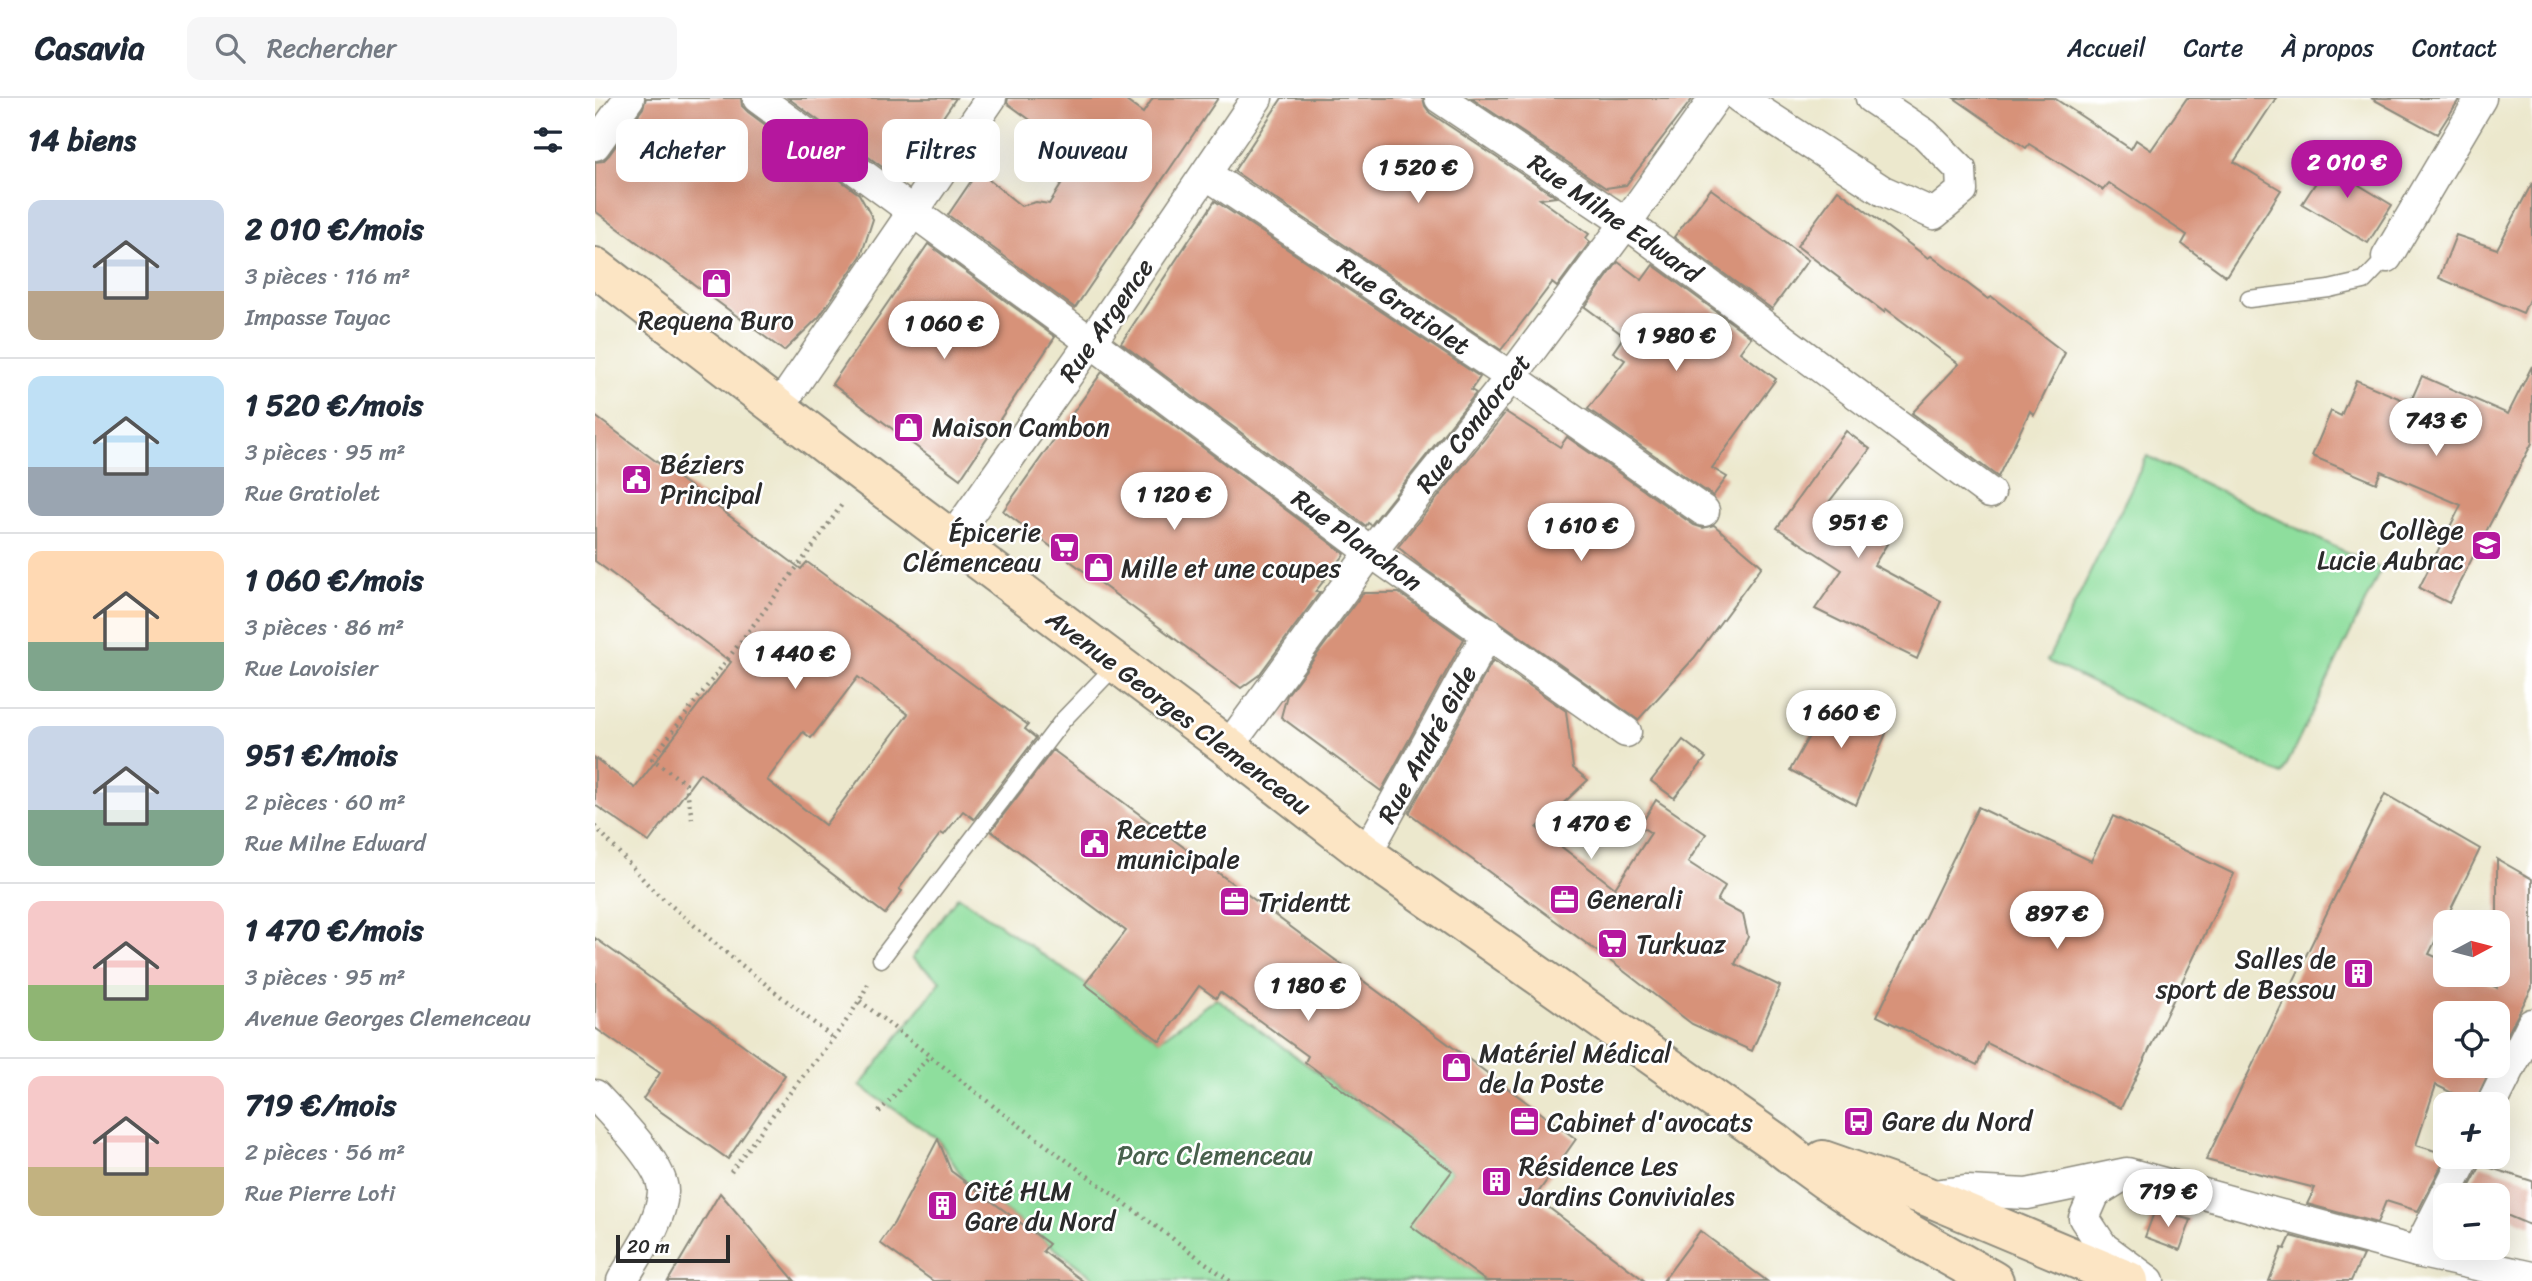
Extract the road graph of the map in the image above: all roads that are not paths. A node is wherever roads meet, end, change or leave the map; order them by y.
1 (629, 98) edge
2 (758, 98) edge
3 (991, 98) edge
4 (1257, 98) edge
5 (1440, 98) edge
6 (1715, 98) edge
7 (1740, 98) edge
8 (1871, 98) edge
9 (2481, 98) edge
10 (595, 145) edge
11 (1206, 174) junction
12 (914, 211) junction
13 (1626, 223) junction
14 (2387, 257) joint
15 (595, 267) edge
16 (2249, 299) dead end
17 (1091, 342) junction
18 (1511, 377) junction
19 (779, 407) junction
20 (1990, 493) dead end
21 (1704, 512) dead end
22 (951, 540) junction
23 (1371, 552) junction
24 (1488, 633) junction
25 (1117, 664) junction
26 (1626, 732) dead end
27 (1228, 747) junction
28 (1366, 854) junction
29 (880, 959) road end
30 (2532, 1024) edge
31 (2498, 1092) edge
32 (595, 1095) edge
33 (1775, 1142) junction
34 (2127, 1173) junction
35 (1926, 1196) junction
36 (2433, 1220) edge
37 (2417, 1252) junction
38 (2532, 1277) edge
39 (622, 1281) edge
40 (1994, 1281) edge
41 (2129, 1281) edge
42 (2149, 1281) edge

1 - 10 street
2 - 12 street, Rue Planchon
3 - 12 street
4 - 11 street, Rue Argence
5 - 13 street, Rue Milne Edward
6 - 13 street, Rue Condorcet
7 - 8 street
9 - 14 street
11 - 17 street, Rue Argence
11 - 18 street, Rue Gratiolet
12 - 17 street, Rue Planchon
12 - 19 street
13 - 18 street, Rue Condorcet
13 - 20 street, Rue Milne Edward
14 - 16 lane
15 - 19 main road, Avenue Georges Clemenceau
17 - 22 street, Rue Argence
17 - 23 street, Rue Planchon
18 - 21 street, Rue Gratiolet
18 - 23 street, Rue Condorcet
19 - 22 main road, Avenue Georges Clemenceau
22 - 25 main road, Avenue Georges Clemenceau
23 - 24 street, Rue Planchon
23 - 27 street, Rue Condorcet
24 - 26 street, Rue Planchon
24 - 28 street, Rue André Gide
25 - 27 main road, Avenue Georges Clemenceau
25 - 29 lane
27 - 28 main road, Avenue Georges Clemenceau
28 - 33 main road, Avenue Georges Clemenceau
30 - 31 street
32 - 39 street
33 - 35 main road, Avenue Georges Clemenceau
33 - 40 main road, Avenue Georges Clemenceau
34 - 35 street
34 - 37 street
34 - 42 street
35 - 41 main road, Avenue Georges Clemenceau
36 - 37 street
37 - 38 street

